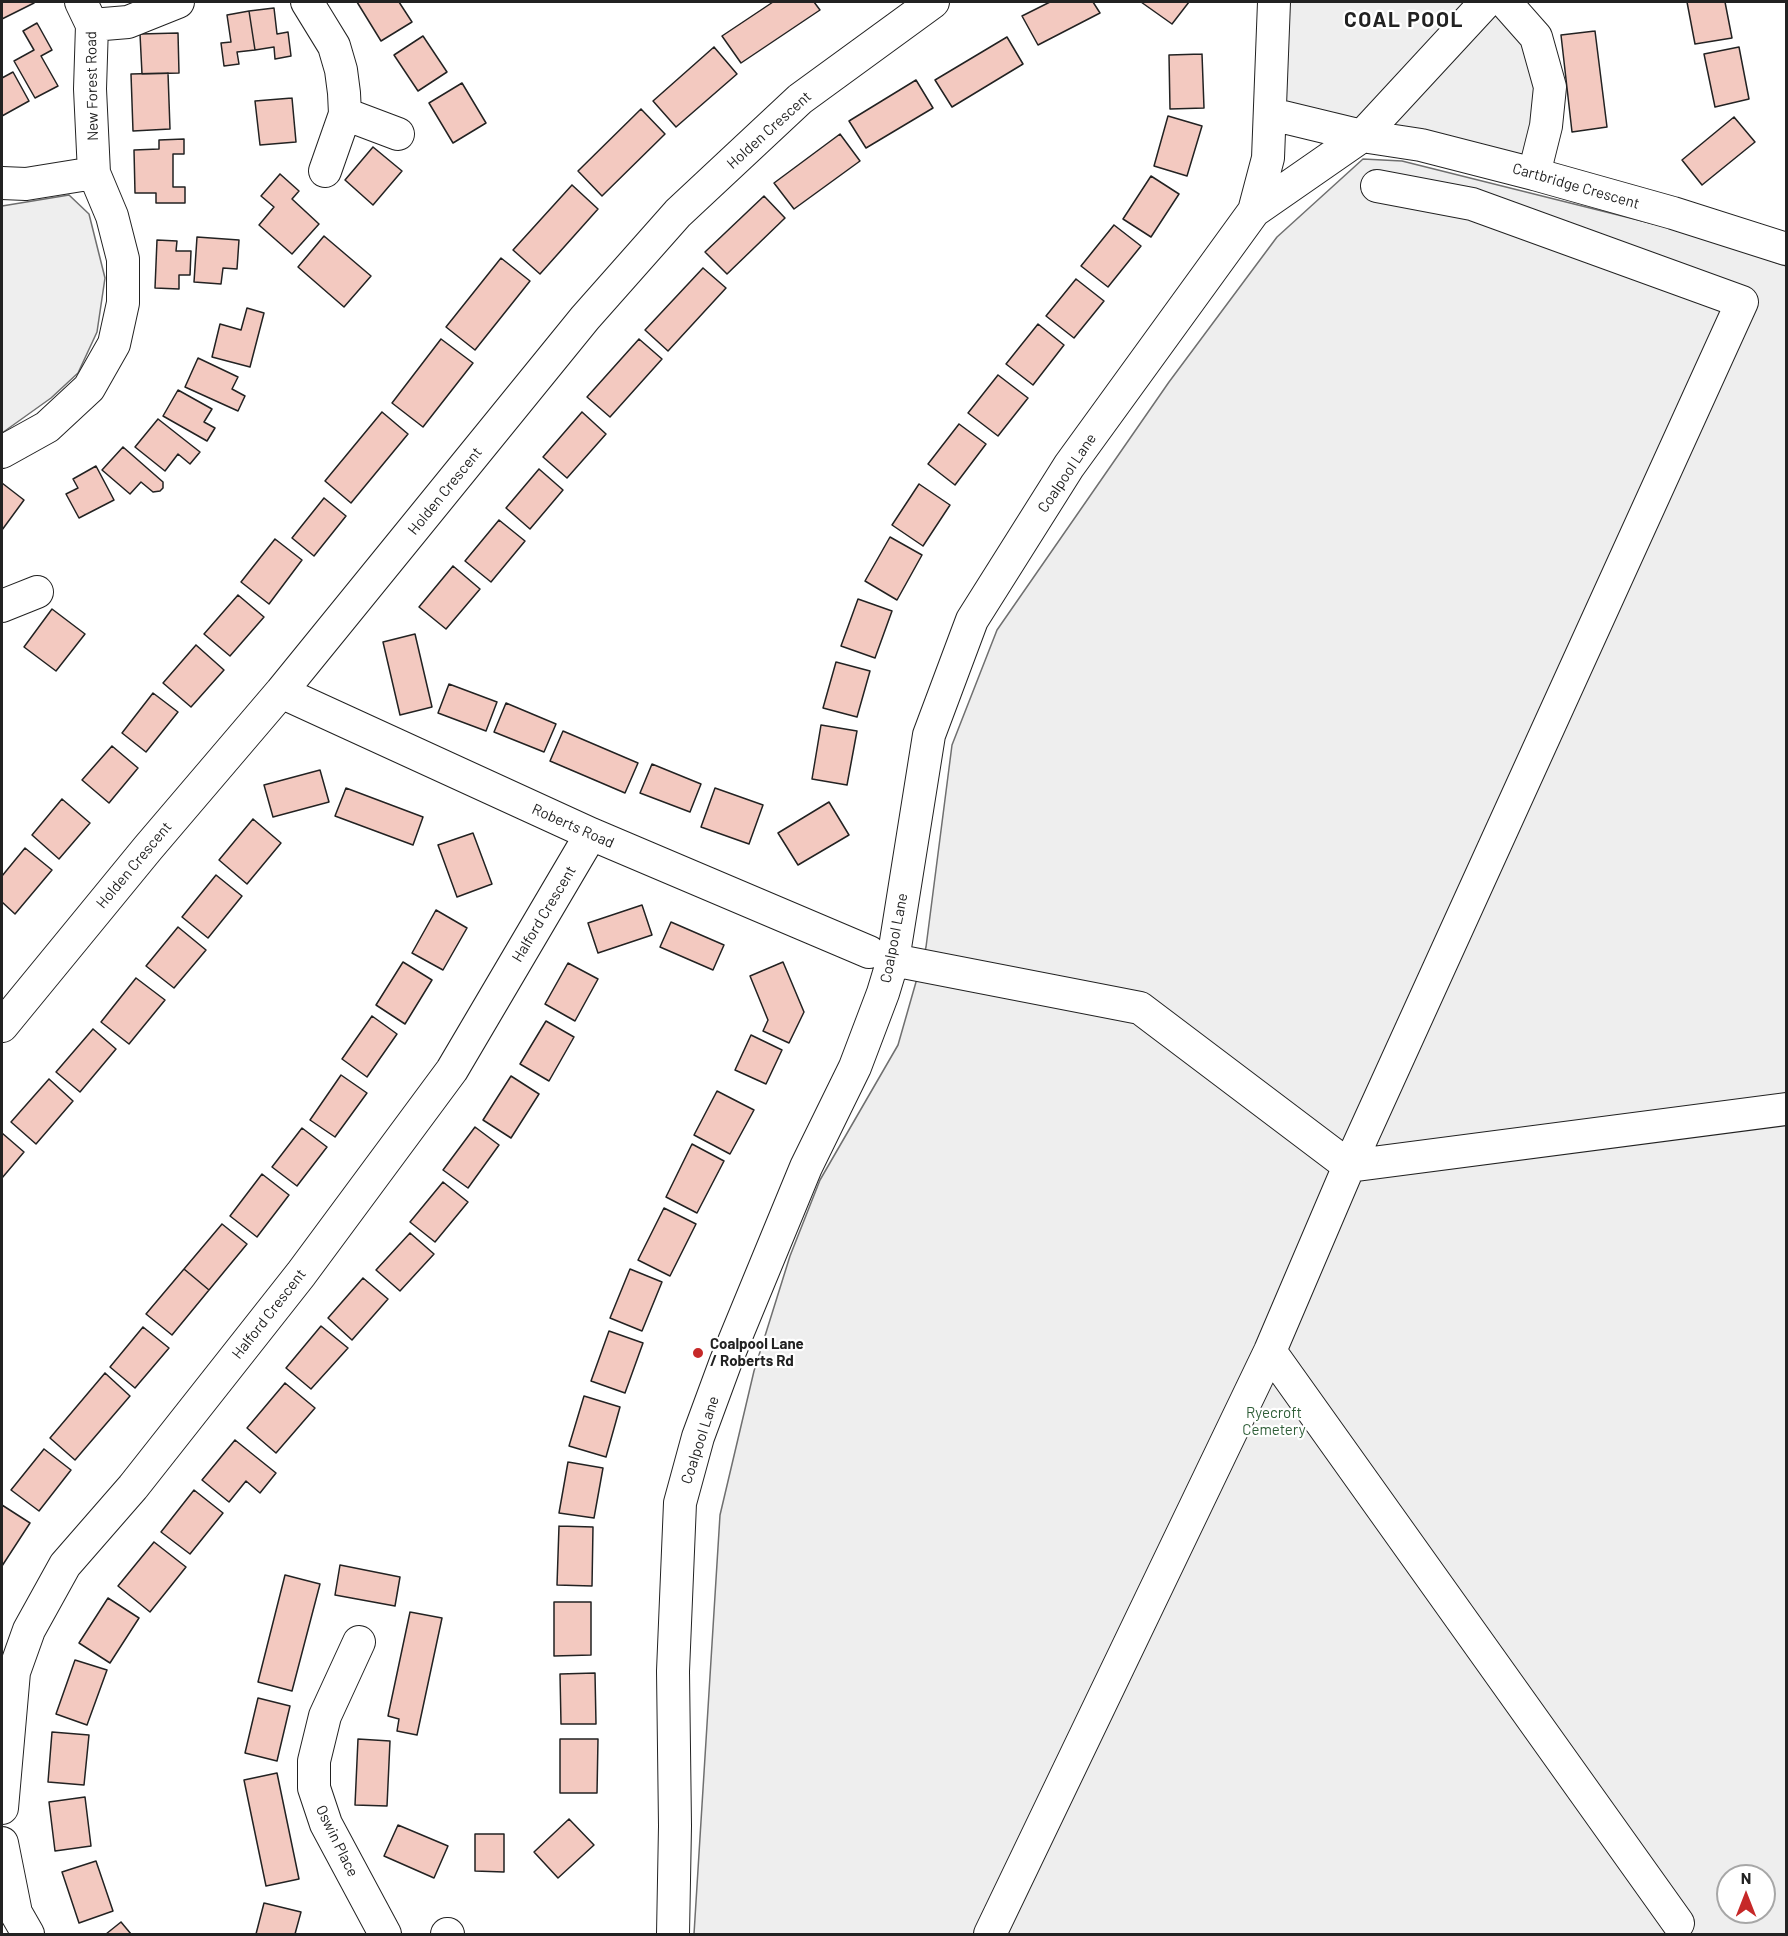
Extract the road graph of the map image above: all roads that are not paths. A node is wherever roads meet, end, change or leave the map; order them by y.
1 (178, 2) edge
2 (307, 2) edge
3 (933, 2) edge
4 (1274, 2) edge
5 (1486, 2) edge
6 (1505, 2) edge
7 (86, 14) edge
8 (345, 114) junction
9 (1271, 114) junction
10 (398, 134) dead end
11 (1362, 136) junction
12 (324, 171) dead end
13 (94, 173) junction
14 (1534, 174) junction
15 (2, 183) edge
16 (1377, 186) dead end
17 (1254, 211) junction
18 (1786, 249) edge
19 (2, 452) edge
20 (37, 592) dead end
21 (2, 606) edge
22 (281, 692) junction
23 (591, 834) junction
24 (881, 956) junction
25 (2, 1026) edge
26 (1786, 1109) edge
27 (1349, 1166) junction
28 (1270, 1351) junction
29 (359, 1642) dead end
30 (2, 1808) edge
31 (2, 1843) edge
32 (1678, 1923) dead end
33 (28, 1935) edge
34 (385, 1935) edge
35 (673, 1935) edge
36 (990, 1935) edge

1 - 7 street
2 - 8 street
3 - 22 street, Holden Crescent
4 - 9 street, Coalpool Lane
5 - 11 street
6 - 14 street
7 - 13 street, New Forest Road
8 - 10 street
8 - 12 street
9 - 11 street, Cartbridge Crescent
9 - 17 street, Coalpool Lane
11 - 14 street, Cartbridge Crescent
11 - 17 street
13 - 15 street
13 - 19 street, New Forest Road
14 - 18 street, Cartbridge Crescent
16 - 27 street
17 - 24 street, Coalpool Lane
20 - 21 street
22 - 23 street, Roberts Road
22 - 25 street, Holden Crescent
23 - 24 street, Roberts Road
23 - 30 street, Halford Crescent
24 - 27 street, Roberts Road
24 - 35 street, Coalpool Lane
26 - 27 street
27 - 28 street
28 - 32 street
28 - 36 street
29 - 34 street, Oswin Place
31 - 33 street

